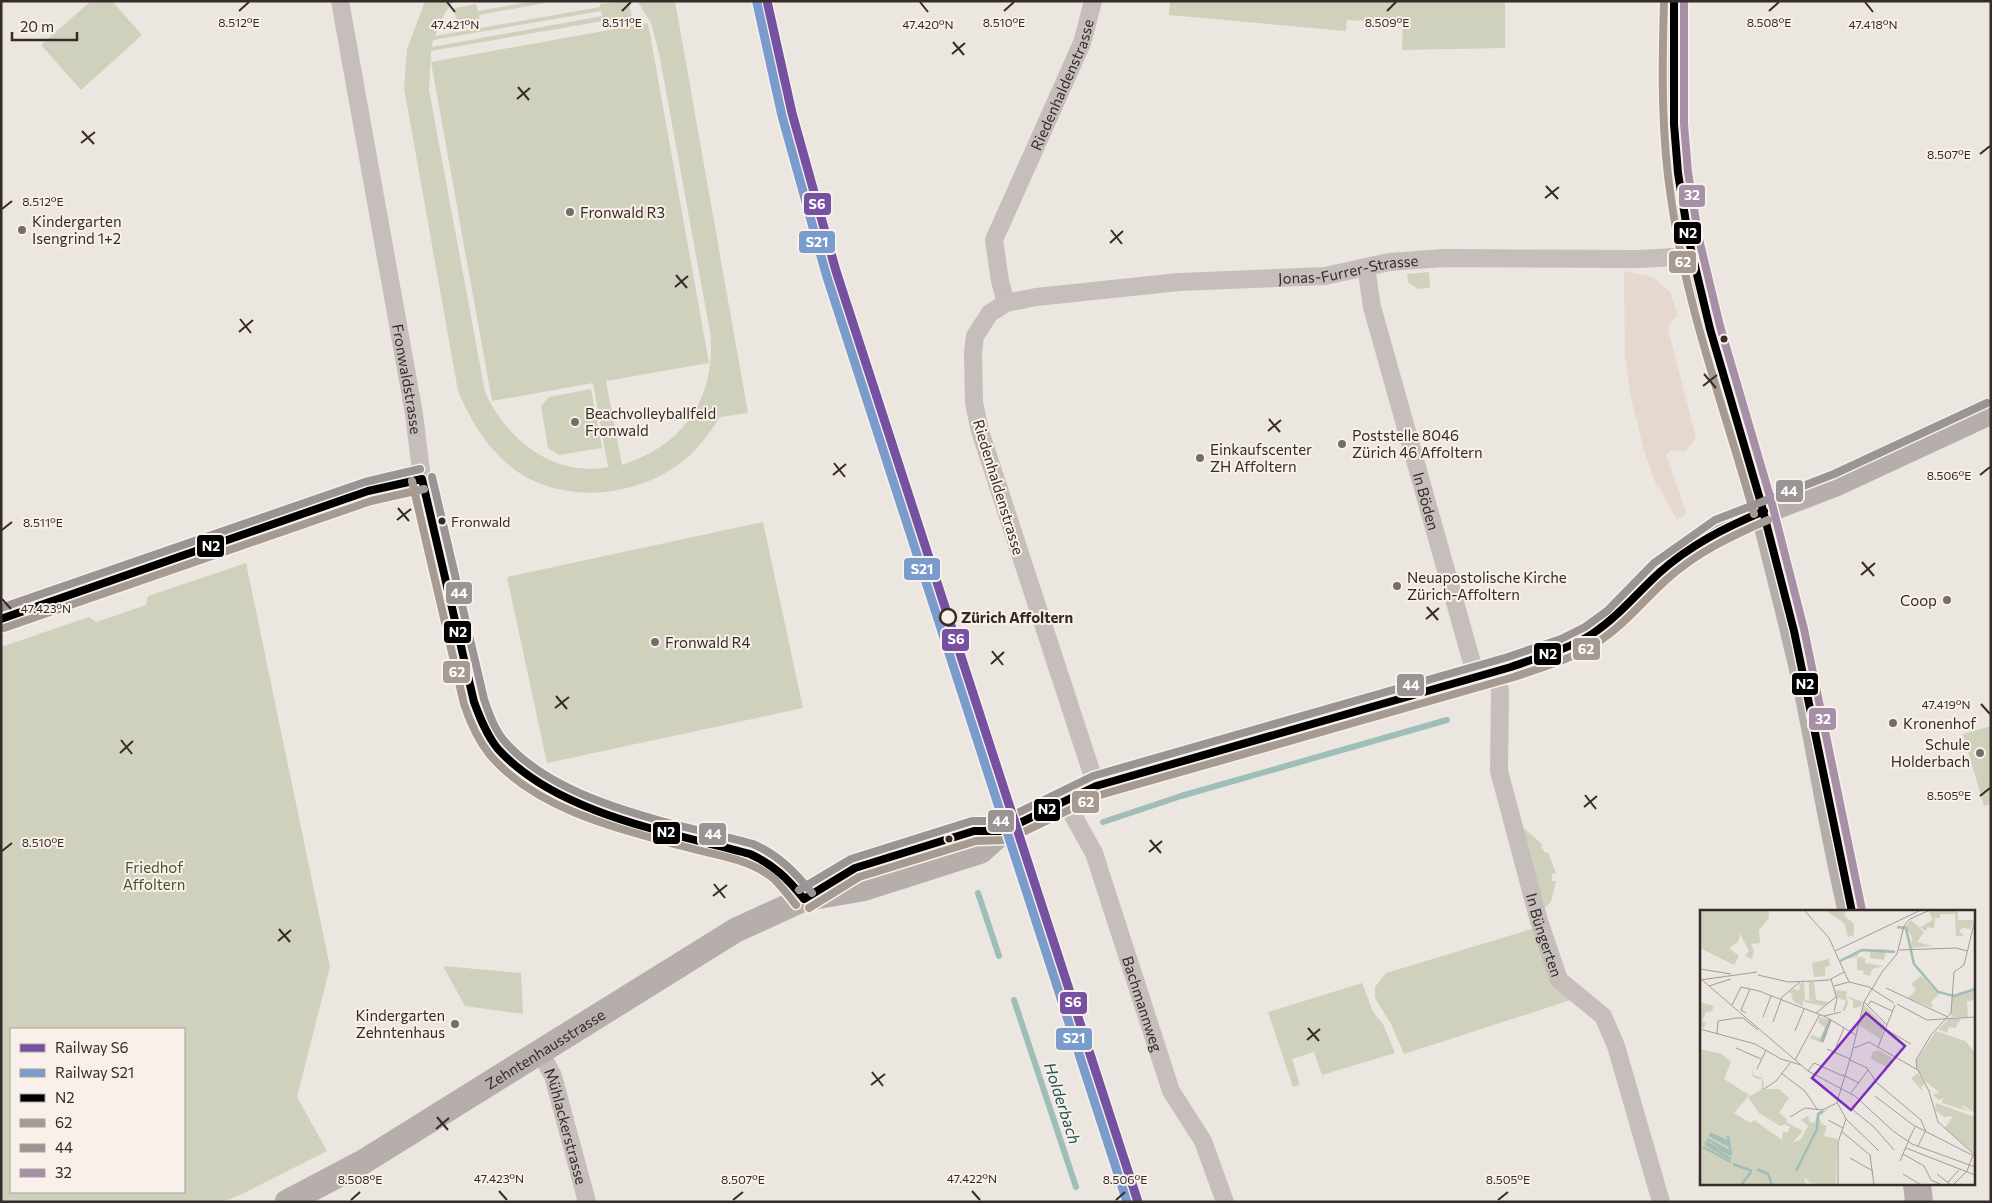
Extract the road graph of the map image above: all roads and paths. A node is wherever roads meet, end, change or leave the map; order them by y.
1 (340, 1) edge
2 (1093, 1) edge
3 (1674, 1) edge
4 (1692, 256) junction
5 (1366, 267) junction
6 (1006, 303) junction
7 (1991, 412) edge
8 (422, 479) junction
9 (1764, 511) junction
10 (1, 619) edge
11 (1485, 674) junction
12 (1096, 786) junction
13 (1066, 801) junction
14 (804, 899) junction
15 (1852, 910) edge
16 (540, 1052) junction
17 (1917, 1186) edge
18 (287, 1202) edge
19 (587, 1202) edge
20 (1225, 1202) edge
21 (1661, 1202) edge
22 (1919, 1202) edge

1 - 8 street, Fronwaldstrasse
2 - 6 street, Riedenhaldenstrasse
3 - 4 main road
4 - 5 street, Jonas-Furrer-Strasse
4 - 9 main road
5 - 6 street, Jonas-Furrer-Strasse
5 - 11 street, In Böden
6 - 12 street, Riedenhaldenstrasse
7 - 9 street, Zehntenhausstrasse
8 - 10 street
8 - 14 street, Fronwaldstrasse
9 - 11 street, Zehntenhausstrasse
9 - 15 main road
11 - 12 street, Zehntenhausstrasse
11 - 21 street, In Büngerten
12 - 13 street, Zehntenhausstrasse
13 - 14 street, Zehntenhausstrasse
13 - 20 street, Bachmannweg
14 - 16 street, Zehntenhausstrasse
16 - 18 street, Zehntenhausstrasse
16 - 19 street, Mühlackerstrasse
17 - 22 main road

